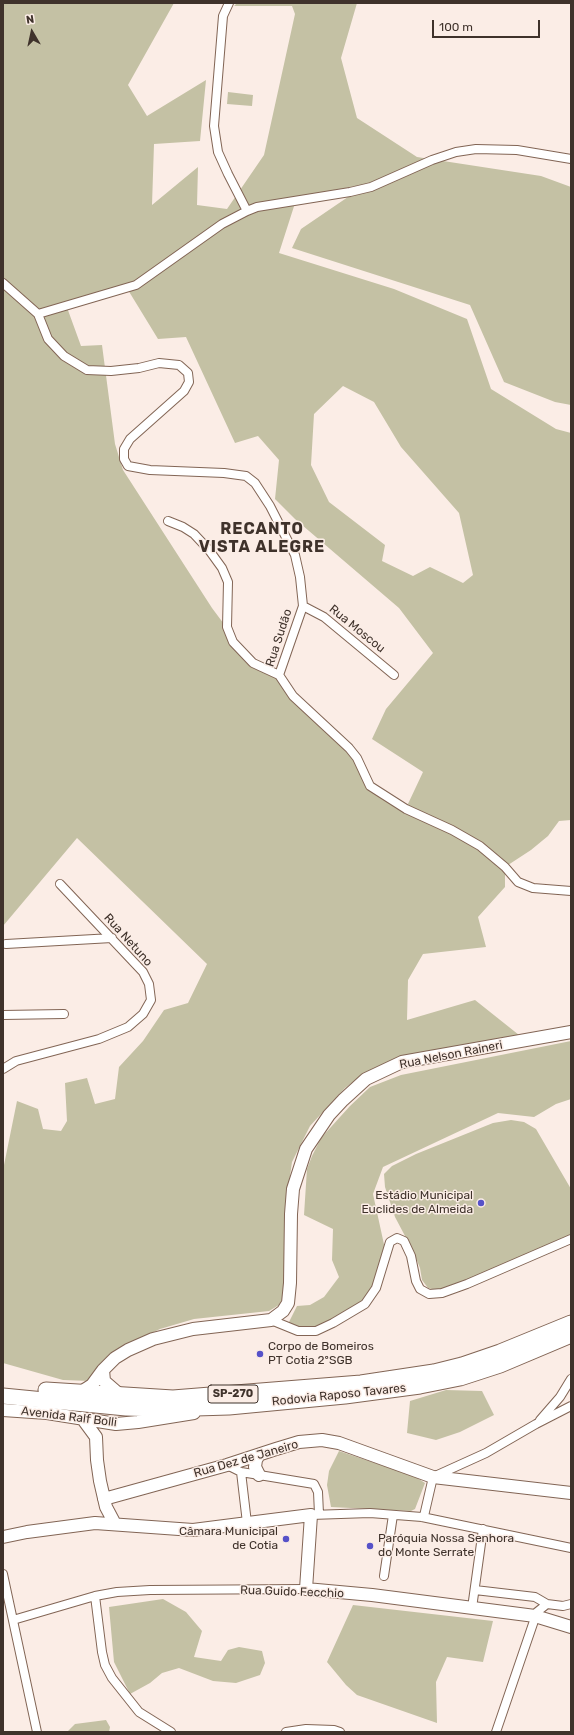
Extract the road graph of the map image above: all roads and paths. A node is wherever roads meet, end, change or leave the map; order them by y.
1 (229, 3) edge
2 (571, 159) edge
3 (247, 211) junction
4 (3, 283) edge
5 (38, 314) junction
6 (168, 521) dead end
7 (302, 606) junction
8 (279, 675) junction
9 (394, 675) dead end
10 (60, 884) dead end
11 (571, 891) edge
12 (112, 938) junction
13 (6, 944) dead end
14 (64, 1014) dead end
15 (3, 1015) edge
16 (571, 1032) edge
17 (3, 1069) edge
18 (571, 1239) edge
19 (271, 1320) junction
20 (571, 1323) edge
21 (571, 1335) edge
22 (103, 1370) junction
23 (571, 1380) edge
24 (3, 1388) edge
25 (81, 1392) junction
26 (119, 1394) junction
27 (3, 1396) edge
28 (571, 1406) edge
29 (229, 1407) junction
30 (3, 1410) edge
31 (82, 1418) junction
32 (108, 1422) junction
33 (536, 1424) junction
34 (96, 1436) junction
35 (259, 1455) junction
36 (227, 1465) junction
37 (241, 1472) junction
38 (259, 1475) junction
39 (433, 1477) junction
40 (571, 1493) edge
41 (105, 1503) junction
42 (315, 1515) junction
43 (393, 1515) junction
44 (422, 1517) junction
45 (94, 1523) junction
46 (247, 1523) junction
47 (115, 1524) junction
48 (483, 1529) junction
49 (3, 1537) edge
50 (571, 1548) edge
51 (3, 1574) edge
52 (384, 1576) dead end
53 (306, 1589) junction
54 (474, 1590) junction
55 (95, 1596) junction
56 (547, 1604) junction
57 (571, 1604) edge
58 (472, 1608) junction
59 (535, 1616) junction
60 (13, 1620) junction
61 (571, 1628) edge
62 (37, 1732) edge
63 (171, 1732) edge
64 (286, 1732) edge
65 (340, 1732) edge
66 (496, 1732) edge

1 - 3 street
2 - 3 street
3 - 5 street
4 - 5 street
5 - 7 street, Rua Sudão
6 - 8 street
7 - 8 street, Rua Sudão
7 - 9 street, Rua Moscou
8 - 11 street, Rua Sudão
10 - 12 street, Rua Netuno
12 - 13 street
12 - 17 street, Rua Netuno
14 - 15 street
16 - 19 main road, Rua Nelson Raineri
18 - 19 street
19 - 22 main road
20 - 26 highway, Rodovia Raposo Tavares / SP-270
21 - 29 highway, Rodovia Raposo Tavares / SP-270
22 - 25 main road
22 - 26 main road
23 - 33 street
24 - 25 highway, Rodovia Raposo Tavares / SP-270
25 - 26 highway, Rodovia Raposo Tavares / SP-270
27 - 29 highway, Rodovia Raposo Tavares / SP-270
28 - 33 street
29 - 32 main road, Avenida Ralf Bolli
30 - 31 main road, Avenida Ralf Bolli
31 - 32 main road, Avenida Ralf Bolli
31 - 34 main road
32 - 34 main road
33 - 39 street
34 - 41 main road
35 - 36 main road, Rua Dez de Janeiro
35 - 38 main road
35 - 39 main road, Rua Dez de Janeiro
36 - 37 street
36 - 41 main road, Rua Dez de Janeiro
37 - 38 street
37 - 46 street
38 - 42 street
39 - 40 main road, Rua Dez de Janeiro
39 - 44 street
41 - 45 main road
41 - 47 main road
42 - 43 street
42 - 46 main road
42 - 53 main road
43 - 44 street
43 - 52 street
44 - 48 street
45 - 47 main road
45 - 49 main road
46 - 47 main road
48 - 50 street
48 - 54 street
51 - 60 street
53 - 55 street, Rua Guido Fecchio
53 - 58 main road, Rua Guido Fecchio
54 - 56 street
54 - 58 street
55 - 60 street, Rua Guido Fecchio
55 - 63 street
56 - 57 street
56 - 59 street
58 - 59 main road, Rua Guido Fecchio
59 - 61 main road, Rua Guido Fecchio
59 - 66 street
60 - 62 street
64 - 65 street

